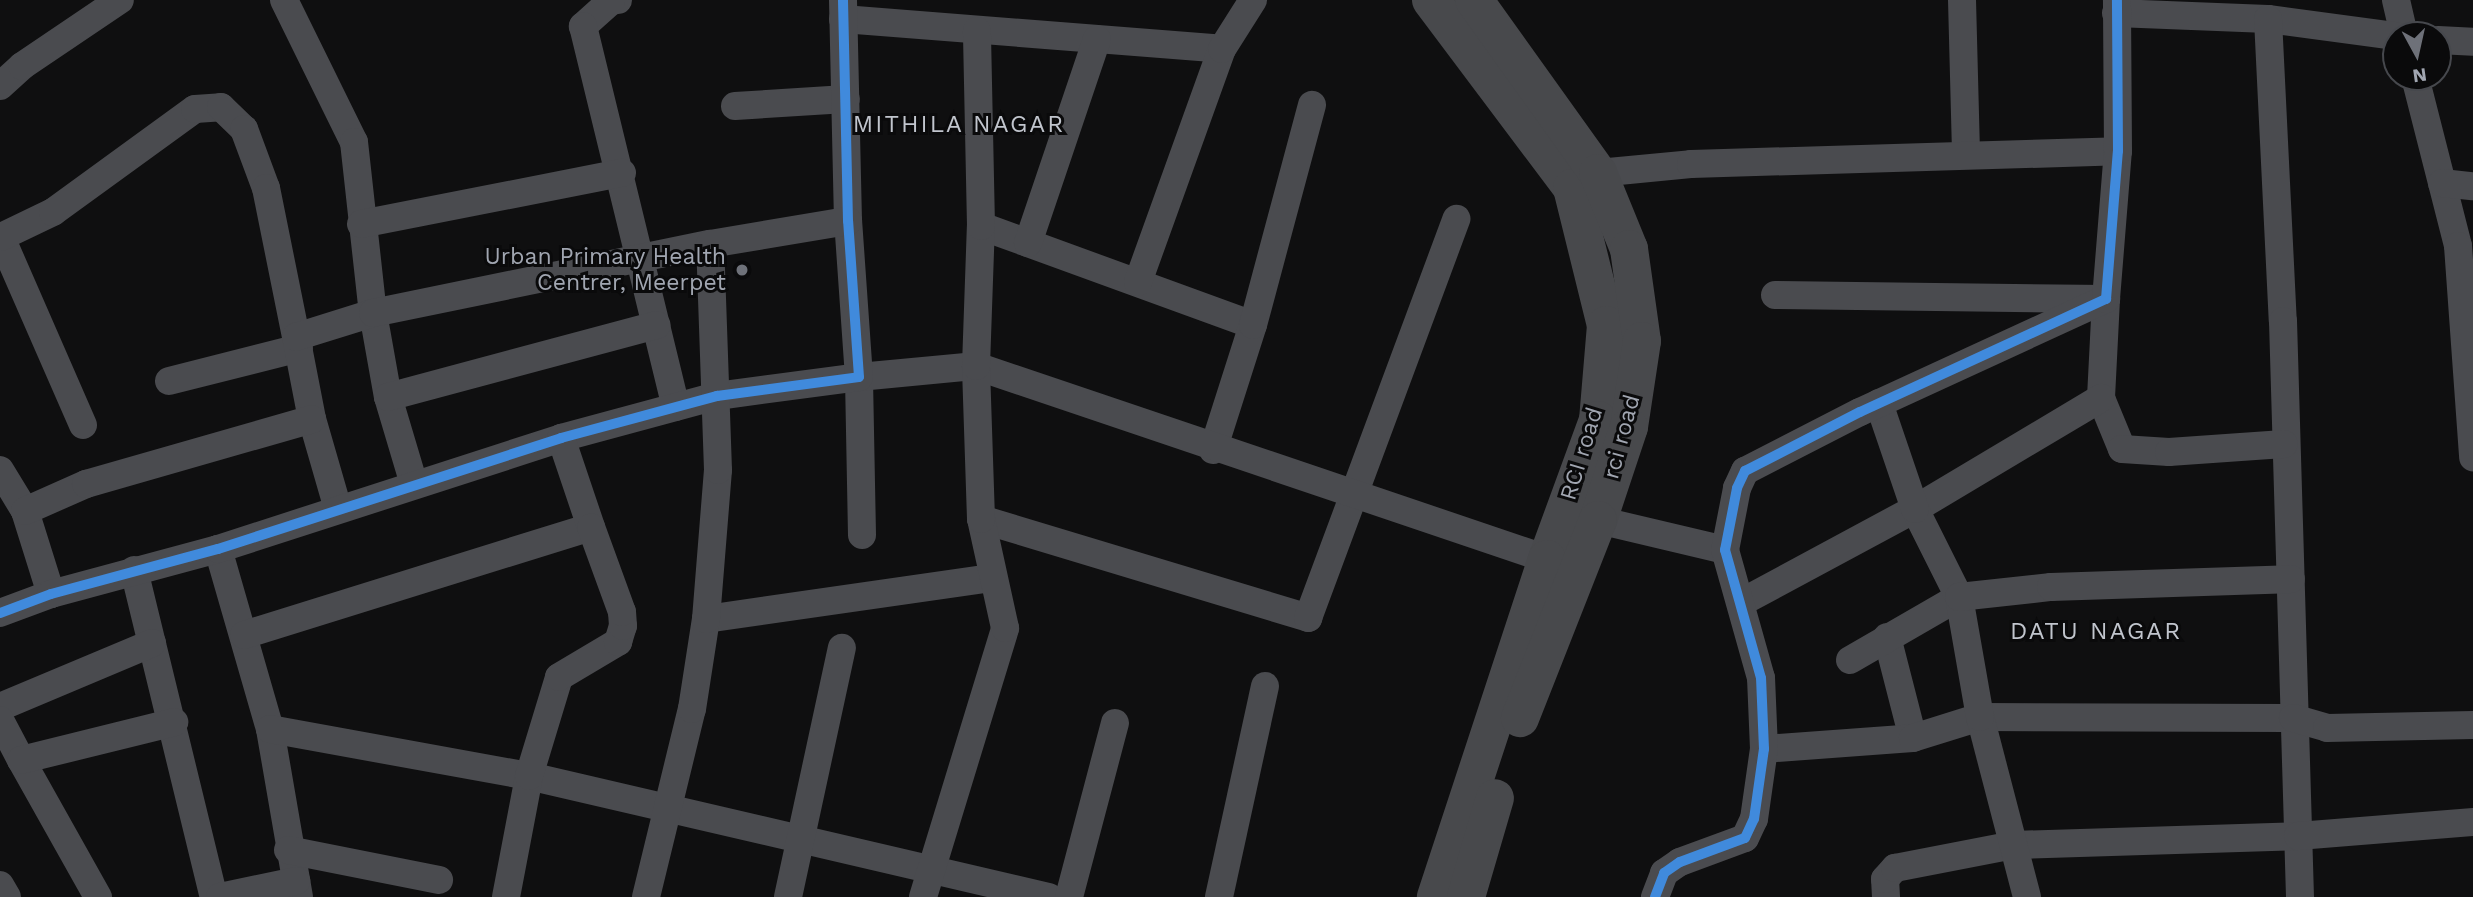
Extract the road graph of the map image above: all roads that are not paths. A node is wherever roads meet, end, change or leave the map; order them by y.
1 (120, 0) edge
2 (284, 0) edge
3 (618, 0) edge
4 (1253, 0) edge
5 (1431, 0) edge
6 (1474, 0) edge
7 (1962, 0) edge
8 (2396, 0) edge
9 (2117, 6) edge
10 (843, 9) edge
11 (2268, 19) junction
12 (2401, 21) edge
13 (977, 31) junction
14 (2382, 34) edge
15 (1097, 39) junction
16 (2452, 41) edge
17 (2473, 43) edge
18 (1222, 49) junction
19 (0, 86) edge
20 (2419, 91) edge
21 (846, 99) junction
22 (1312, 105) dead end
23 (735, 106) dead end
24 (2118, 151) junction
25 (1966, 153) junction
26 (622, 173) junction
27 (1585, 180) junction
28 (2442, 183) junction
29 (2473, 186) edge
30 (1456, 219) dead end
31 (848, 221) junction
32 (361, 224) junction
33 (981, 226) junction
34 (1, 236) edge
35 (1028, 243) junction
36 (710, 244) junction
37 (642, 258) junction
38 (1138, 282) junction
39 (1775, 295) dead end
40 (2106, 299) junction
41 (373, 313) junction
42 (656, 325) junction
43 (1253, 325) junction
44 (2467, 333) edge
45 (298, 343) junction
46 (976, 366) junction
47 (859, 377) junction
48 (169, 381) dead end
49 (717, 396) junction
50 (388, 397) junction
51 (2101, 398) junction
52 (1879, 403) junction
53 (676, 407) junction
54 (312, 419) junction
55 (83, 425) dead end
56 (561, 438) junction
57 (2284, 444) junction
58 (1213, 450) junction
59 (2473, 457) edge
60 (0, 470) edge
61 (414, 484) junction
62 (1355, 495) junction
63 (338, 509) junction
64 (1915, 509) junction
65 (25, 511) junction
66 (981, 519) junction
67 (1598, 520) junction
68 (591, 527) junction
69 (862, 535) dead end
70 (218, 549) junction
71 (1725, 550) junction
72 (1547, 559) junction
73 (134, 570) junction
74 (992, 578) junction
75 (2291, 579) junction
76 (51, 594) junction
77 (1959, 597) junction
78 (1742, 602) junction
79 (0, 613) edge
80 (706, 619) junction
81 (244, 635) junction
82 (1887, 637) junction
83 (152, 643) junction
84 (842, 648) dead end
85 (1850, 660) dead end
86 (1265, 686) dead end
87 (0, 707) edge
88 (1980, 717) junction
89 (2292, 718) junction
90 (0, 720) edge
91 (174, 722) junction
92 (1115, 723) dead end
93 (2473, 725) edge
94 (270, 729) junction
95 (1913, 738) junction
96 (1764, 749) junction
97 (21, 760) junction
98 (528, 776) junction
99 (667, 807) junction
100 (2473, 822) edge
101 (2298, 835) junction
102 (801, 839) junction
103 (2014, 845) junction
104 (288, 850) junction
105 (439, 880) dead end
106 (927, 884) edge
107 (0, 885) edge
108 (297, 889) edge
109 (7, 897) edge
110 (98, 897) edge
111 (214, 897) edge
112 (220, 897) edge
113 (506, 897) edge
114 (646, 897) edge
115 (788, 897) edge
116 (1049, 897) edge
117 (1069, 897) edge
118 (1219, 897) edge
119 (1436, 897) edge
120 (1466, 897) edge
121 (1654, 897) edge
122 (1886, 897) edge
123 (2027, 897) edge
124 (2300, 897) edge

1 - 19 street
2 - 32 street
3 - 26 street
4 - 18 street
5 - 27 main road, RCI road
6 - 27 main road, rci road
7 - 25 street
8 - 12 street
9 - 11 street
9 - 24 street
10 - 13 street
10 - 21 street
11 - 14 street
11 - 57 street
13 - 15 street
13 - 33 street
15 - 18 street
15 - 35 street
16 - 17 street
18 - 38 street
20 - 28 street
21 - 23 street
21 - 31 street
22 - 43 street
24 - 25 street
24 - 40 street
25 - 27 street
26 - 32 street
26 - 37 street
27 - 67 main road, rci road
27 - 72 main road, RCI road
28 - 29 street
28 - 44 street
30 - 62 street
31 - 36 street
31 - 47 street
32 - 41 street
33 - 35 street
33 - 46 street
34 - 45 street
34 - 55 street
35 - 38 street
36 - 37 street
36 - 49 street
37 - 41 street
37 - 42 street
38 - 43 street
39 - 40 street
40 - 51 street
40 - 52 street
41 - 45 street
41 - 50 street
42 - 50 street
42 - 53 street
43 - 58 street
44 - 59 street
45 - 48 street
45 - 54 street
46 - 47 street
46 - 58 street
46 - 66 street
47 - 49 street
47 - 69 street
49 - 53 street
49 - 80 street
50 - 61 street
51 - 57 street
51 - 64 street
52 - 64 street
52 - 71 street
53 - 56 street
54 - 63 street
54 - 65 street
56 - 61 street
56 - 68 street
57 - 75 street
58 - 62 street
60 - 65 street
61 - 63 street
62 - 66 street
62 - 72 street
63 - 70 street
64 - 77 street
64 - 78 street
65 - 76 street
66 - 74 street
67 - 71 street
67 - 120 main road, rci road
68 - 81 street
68 - 98 street
70 - 73 street
70 - 81 street
71 - 78 street
72 - 119 main road, RCI road
73 - 76 street
73 - 83 street
74 - 80 street
74 - 106 street
75 - 77 street
75 - 89 street
76 - 79 street
77 - 82 street
77 - 88 street
78 - 96 street
80 - 99 street
81 - 94 street
82 - 85 street
82 - 95 street
83 - 87 street
83 - 91 street
84 - 102 street
86 - 118 street
88 - 89 street
88 - 95 street
88 - 103 street
89 - 93 street
89 - 101 street
90 - 97 street
91 - 97 street
91 - 111 street
92 - 117 street
94 - 98 street
94 - 104 street
95 - 96 street
96 - 121 street
97 - 110 street
98 - 99 street
98 - 113 street
99 - 102 street
99 - 114 street
100 - 101 street
101 - 103 street
101 - 124 street
102 - 106 street
102 - 115 street
103 - 122 street
103 - 123 street
104 - 105 street
104 - 108 street
106 - 116 street
107 - 109 street
108 - 112 street

